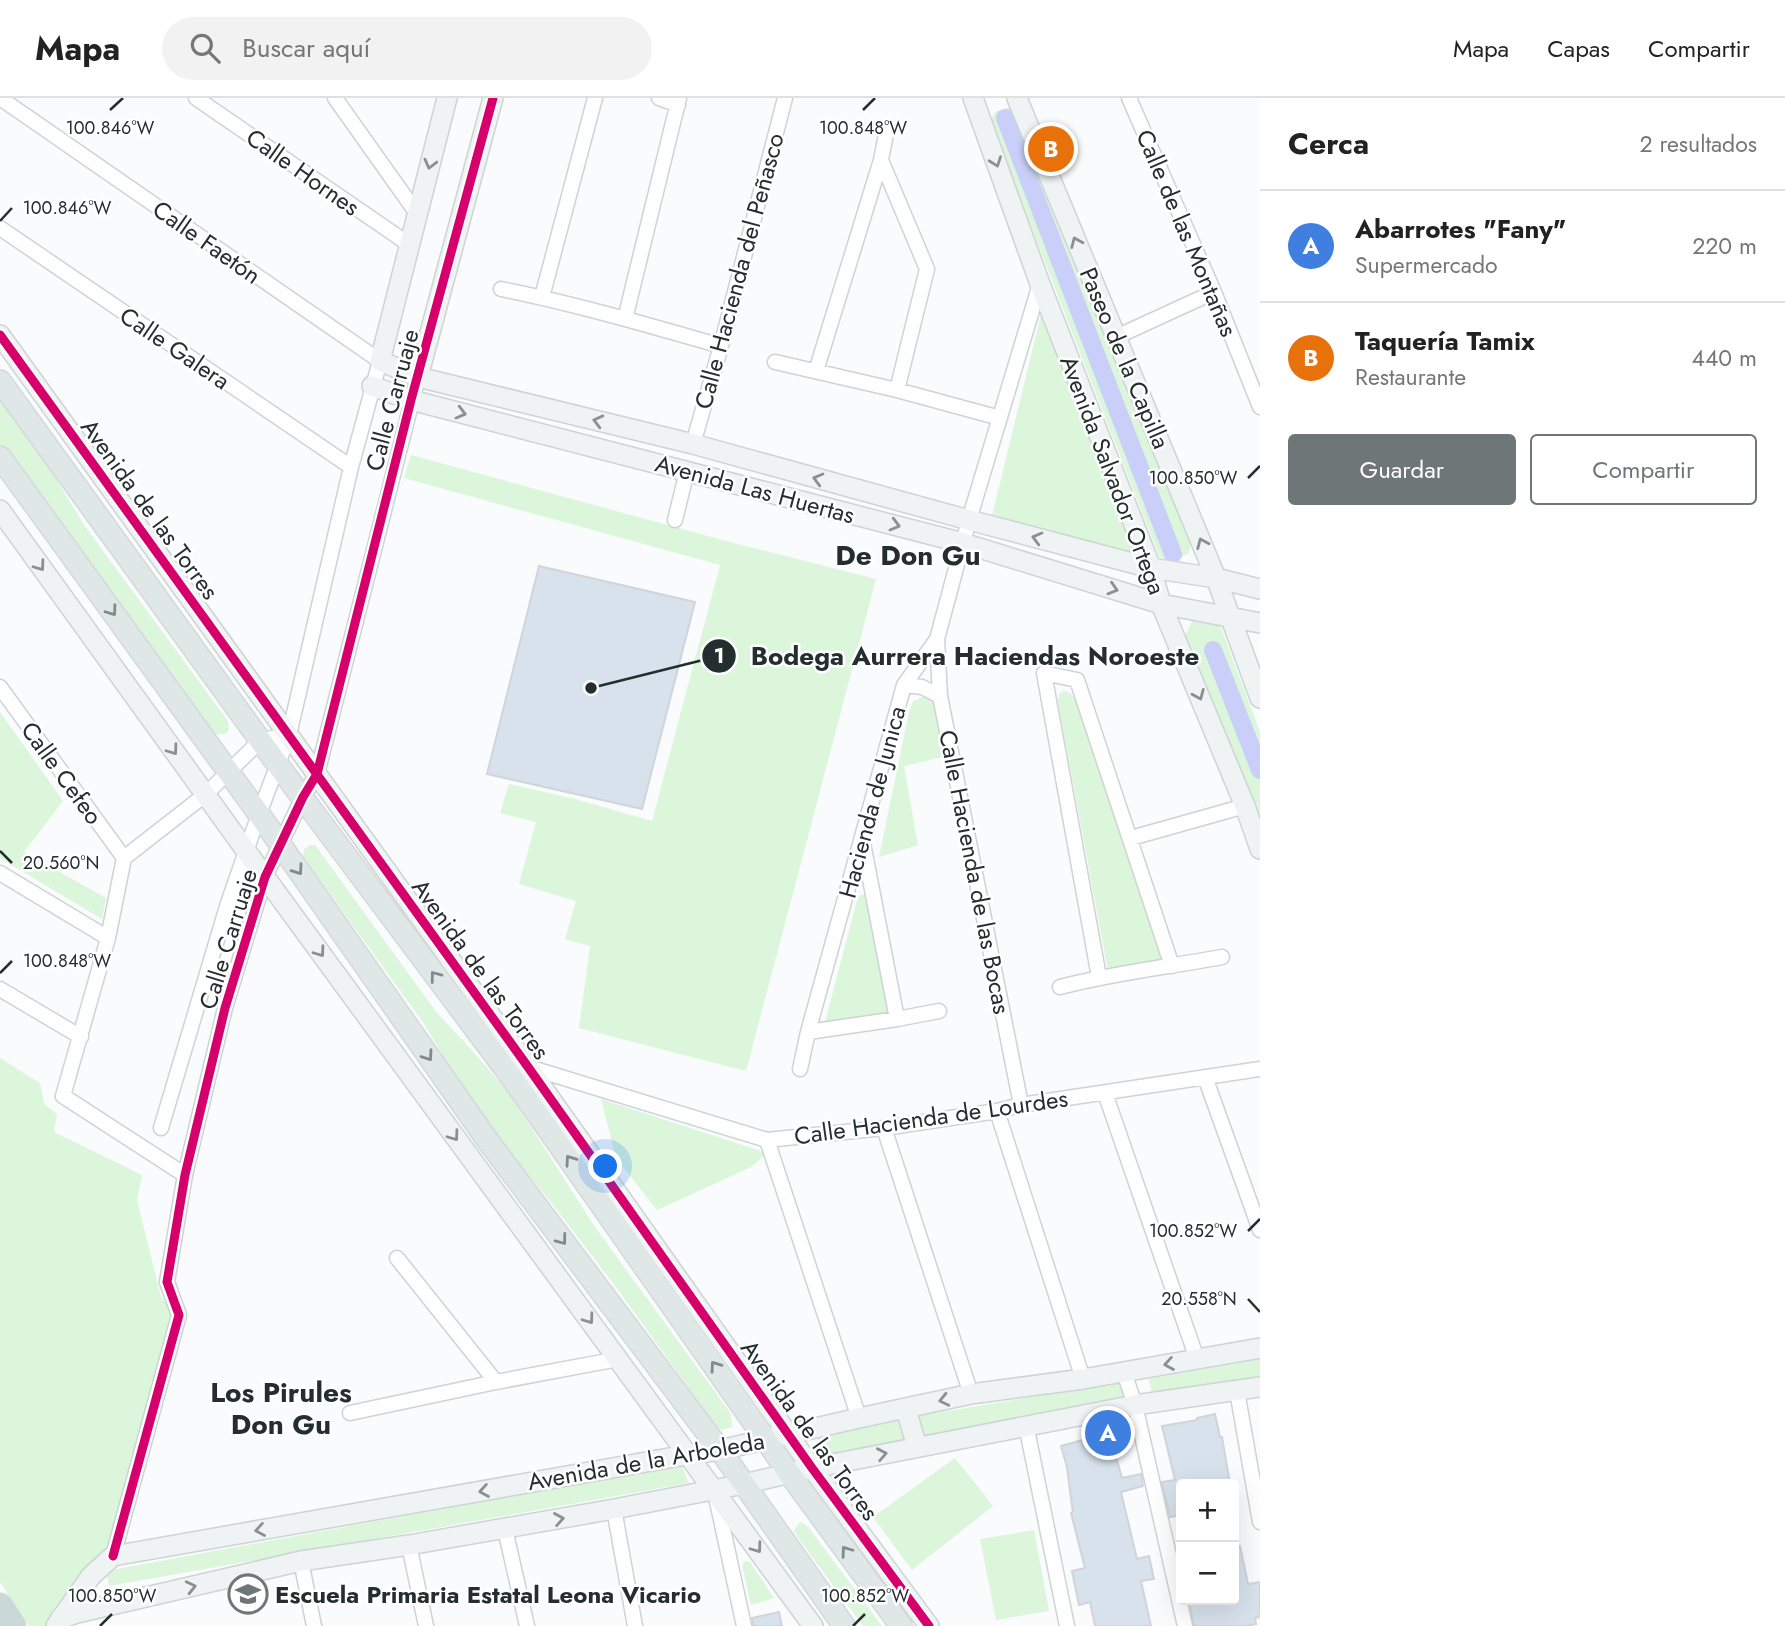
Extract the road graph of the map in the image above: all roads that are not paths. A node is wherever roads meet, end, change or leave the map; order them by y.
1 (0, 98) edge
2 (196, 98) edge
3 (335, 98) edge
4 (447, 98) edge
5 (493, 98) edge
6 (595, 98) edge
7 (659, 98) edge
8 (785, 98) edge
9 (1017, 98) edge
10 (1129, 98) edge
11 (976, 99) edge
12 (678, 101) edge
13 (887, 129) dead end
14 (881, 160) junction
15 (418, 215) junction
16 (0, 228) edge
17 (410, 245) junction
18 (1040, 284) junction
19 (501, 289) dead end
20 (1214, 292) junction
21 (542, 298) junction
22 (625, 319) junction
23 (0, 335) edge
24 (1115, 337) junction
25 (721, 346) junction
26 (380, 361) junction
27 (775, 362) dead end
28 (816, 371) junction
29 (418, 377) junction
30 (0, 381) edge
31 (372, 386) junction
32 (897, 390) junction
33 (411, 400) junction
34 (1259, 400) edge
35 (1000, 418) junction
36 (693, 444) junction
37 (0, 457) edge
38 (351, 467) junction
39 (687, 471) junction
40 (0, 510) edge
41 (675, 520) dead end
42 (969, 520) junction
43 (963, 543) junction
44 (1151, 568) junction
45 (1216, 578) junction
46 (1260, 589) edge
47 (1161, 604) junction
48 (1230, 617) junction
49 (1260, 623) edge
50 (937, 639) junction
51 (904, 685) junction
52 (0, 687) edge
53 (940, 696) junction
54 (1260, 698) edge
55 (289, 735) junction
56 (261, 740) junction
57 (278, 765) junction
58 (229, 772) junction
59 (317, 774) junction
60 (206, 794) junction
61 (303, 797) junction
62 (1245, 806) junction
63 (259, 814) junction
64 (862, 838) junction
65 (1131, 838) junction
66 (280, 844) junction
67 (246, 849) junction
68 (1260, 849) edge
69 (124, 858) junction
70 (0, 873) edge
71 (265, 877) junction
72 (108, 938) junction
73 (1222, 957) dead end
74 (1172, 966) junction
75 (1099, 977) junction
76 (1060, 987) dead end
77 (0, 989) edge
78 (939, 1011) dead end
79 (897, 1019) junction
80 (808, 1032) junction
81 (81, 1037) junction
82 (528, 1067) junction
83 (800, 1069) dead end
84 (1260, 1069) edge
85 (1205, 1077) junction
86 (1105, 1093) junction
87 (1021, 1105) junction
88 (997, 1111) junction
89 (161, 1128) dead end
90 (884, 1128) junction
91 (767, 1140) junction
92 (185, 1175) junction
93 (1260, 1230) edge
94 (397, 1258) dead end
95 (1260, 1348) edge
96 (618, 1359) junction
97 (1196, 1359) junction
98 (1124, 1372) junction
99 (1083, 1379) junction
100 (496, 1382) junction
101 (1260, 1387) edge
102 (1237, 1391) junction
103 (971, 1394) junction
104 (1135, 1405) junction
105 (906, 1409) junction
106 (350, 1413) dead end
107 (859, 1418) junction
108 (1026, 1425) junction
109 (789, 1435) junction
110 (767, 1440) junction
111 (917, 1447) junction
112 (720, 1450) junction
113 (686, 1455) junction
114 (812, 1468) junction
115 (789, 1473) junction
116 (744, 1485) junction
117 (715, 1490) junction
118 (614, 1510) junction
119 (1260, 1522) edge
120 (505, 1529) junction
121 (409, 1545) junction
122 (113, 1556) junction
123 (301, 1562) junction
124 (0, 1606) edge
125 (70, 1618) edge
126 (13, 1626) edge
127 (314, 1626) edge
128 (426, 1626) edge
129 (527, 1626) edge
130 (635, 1626) edge
131 (744, 1626) edge
132 (813, 1626) edge
133 (844, 1626) edge
134 (901, 1626) edge
135 (929, 1626) edge
136 (1067, 1626) edge
137 (1185, 1626) edge

1 - 26 street, Calle Faetón
2 - 17 street, Calle Hornes
3 - 15 street
4 -> 15 street, Calle Carruaje
5 - 29 street, Calle Carruaje
6 - 21 street
7 - 12 street
8 - 25 street, Calle Hacienda del Peñasco
24 -> 9 street, Paseo de la Capilla
10 - 20 street, Calle de las Montañas
11 -> 18 street, Avenida Salvador Ortega
12 - 22 street
13 - 14 street
14 - 28 street
14 - 32 street
15 - 17 street, Calle Carruaje
16 - 38 street, Calle Galera
17 - 26 street, Calle Carruaje
18 - 35 street, Hacienda de Junica
18 - 44 street, Avenida Salvador Ortega
19 - 21 street
20 - 24 street
20 - 34 street, Calle de las Montañas
21 - 22 street
22 - 25 street
23 - 55 street, Avenida de las Torres
45 -> 24 street, Paseo de la Capilla
25 - 36 street, Calle Hacienda del Peñasco
26 - 29 street, Avenida Las Huertas
26 - 31 street, Calle Carruaje
27 - 28 street
28 - 32 street
29 - 33 street, Calle Carruaje
36 -> 29 street, Avenida Las Huertas
30 - 56 main road, Avenida de las Torres
31 - 33 street, Avenida Las Huertas
31 - 38 street, Calle Carruaje
32 - 35 street
33 -> 39 street, Avenida Las Huertas
33 - 59 street, Calle Carruaje
35 - 42 street, Hacienda de Junica
42 -> 36 street, Avenida Las Huertas
37 -> 58 main road
38 - 55 street, Calle Carruaje
39 - 41 street
39 -> 43 street, Avenida Las Huertas
40 -> 60 street
42 - 43 street, Hacienda de Junica
44 -> 42 street, Avenida Las Huertas
43 -> 47 street, Avenida Las Huertas
43 - 50 street, Hacienda de Junica
44 - 45 street, Avenida Las Huertas
44 - 47 street, Avenida Salvador Ortega
45 - 46 street, Avenida Las Huertas
45 - 48 street, Paseo de la Capilla
47 - 48 street, Avenida Las Huertas
47 -> 62 street, Avenida Salvador Ortega
48 - 49 street, Avenida Las Huertas
48 - 54 street, Paseo de la Capilla
50 - 51 street, Hacienda de Junica
50 - 53 street, Calle Hacienda de las Bocas
51 - 53 street
51 - 64 street, Hacienda de Junica
52 - 69 street, Calle Cefeo
53 - 87 street, Calle Hacienda de las Bocas
55 - 56 street
55 - 57 street, Calle Carruaje
55 - 59 street, Avenida de las Torres
56 - 57 main road, Avenida de las Torres
56 - 58 street
57 - 61 main road, Avenida de las Torres
57 - 63 street, Calle Carruaje
58 - 60 street
58 - 63 main road
59 - 61 street, Calle Carruaje
59 - 82 street, Avenida de las Torres
60 - 67 street
60 - 69 street
61 - 66 street, Calle Carruaje
110 -> 61 main road, Avenida de las Torres
62 - 65 street
62 - 68 street, Avenida Salvador Ortega
63 - 66 main road
63 - 67 street, Calle Carruaje
64 - 79 street
64 - 80 street, Hacienda de Junica
65 - 74 street
65 - 75 street
66 - 71 street, Calle Carruaje
66 -> 112 main road
67 - 71 street
67 - 89 street, Calle Carruaje
69 - 72 street
70 - 72 street
71 - 92 street, Calle Carruaje
71 -> 96 street
72 - 81 street
73 - 74 street
74 - 75 street
75 - 76 street
77 - 81 street
78 - 79 street
79 - 80 street
80 - 83 street, Hacienda de Junica
81 - 92 street
82 - 91 street, Calle Hacienda de Lourdes
82 - 109 street, Avenida de las Torres
84 - 85 street, Calle Hacienda de Lourdes
85 - 86 street, Calle Hacienda de Lourdes
85 - 93 street
86 - 87 street, Calle Hacienda de Lourdes
86 - 97 street
87 - 88 street, Calle Hacienda de Lourdes
88 - 90 street, Calle Hacienda de Lourdes
88 - 99 street
90 - 91 street, Calle Hacienda de Lourdes
90 - 103 street
91 - 107 street
92 - 122 street, Calle Carruaje
94 - 100 street
95 - 97 street, Avenida de la Arboleda
96 - 100 street
96 - 113 street
97 -> 98 street, Avenida de la Arboleda
98 - 99 street, Avenida de la Arboleda
98 - 104 street
99 - 103 street, Avenida de la Arboleda
100 - 106 street
101 - 102 street, Avenida de la Arboleda
102 - 104 street, Avenida de la Arboleda
102 - 119 street
103 -> 105 street, Avenida de la Arboleda
104 - 108 street, Avenida de la Arboleda
104 - 137 street
105 - 107 street, Avenida de la Arboleda
105 - 111 street
107 - 109 street, Avenida de la Arboleda
108 - 111 street, Avenida de la Arboleda
108 - 136 street
109 - 110 street, Avenida de la Arboleda
109 - 114 street, Avenida de las Torres
110 - 112 street, Avenida de la Arboleda
110 - 115 main road, Avenida de las Torres
114 -> 111 street, Avenida de la Arboleda
112 - 113 street, Avenida de la Arboleda
112 - 116 main road
113 - 117 street
113 -> 122 street, Avenida de la Arboleda
114 - 115 street, Avenida de la Arboleda
114 - 135 street, Avenida de las Torres
115 - 116 street, Avenida de la Arboleda
134 -> 115 main road, Avenida de las Torres
116 - 117 street, Avenida de la Arboleda
116 - 133 main road
117 - 118 street, Avenida de la Arboleda
117 - 131 street
117 -> 132 street
120 -> 118 street, Avenida de la Arboleda
118 - 130 street
120 - 121 street, Avenida de la Arboleda
120 - 129 street
121 - 123 street, Avenida de la Arboleda
121 - 128 street
122 - 125 street, Avenida de la Arboleda
125 -> 123 street, Avenida de la Arboleda
123 - 127 street
124 - 126 highway

